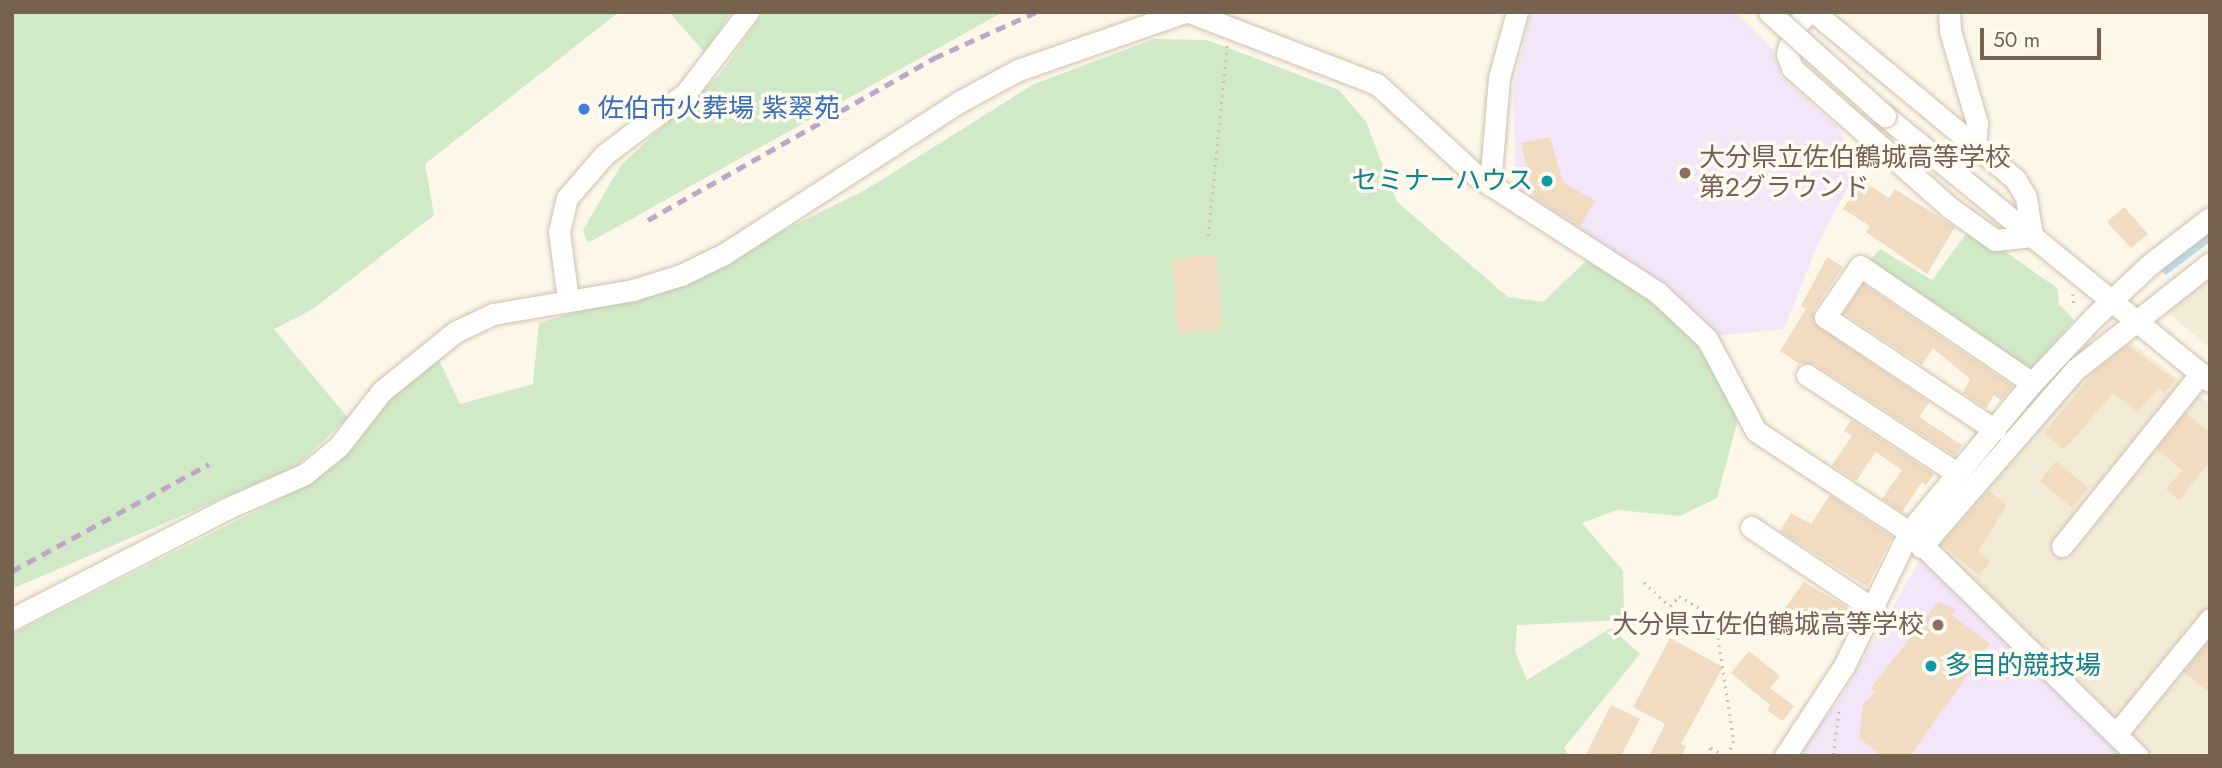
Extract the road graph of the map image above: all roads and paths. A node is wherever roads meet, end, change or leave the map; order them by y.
1 (748, 12) edge
2 (1187, 12) edge
3 (1517, 12) edge
4 (1769, 12) edge
5 (1808, 12) edge
6 (1814, 12) edge
7 (1949, 12) edge
8 (1228, 34) junction
9 (1975, 145) junction
10 (1490, 185) junction
11 (2210, 218) edge
12 (1208, 236) dead end
13 (2032, 236) junction
14 (2210, 263) edge
15 (568, 300) junction
16 (2110, 302) junction
17 (2136, 321) junction
18 (1807, 375) dead end
19 (2205, 377) edge
20 (2032, 383) junction
21 (1995, 430) junction
22 (1957, 473) junction
23 (1751, 527) dead end
24 (1915, 539) junction
25 (2062, 546) dead end
26 (1644, 582) dead end
27 (1872, 608) junction
28 (12, 619) edge
29 (2210, 619) edge
30 (1840, 696) dead end
31 (2116, 734) junction
32 (1706, 756) edge
33 (1726, 756) edge
34 (1785, 756) edge
35 (1828, 756) edge
36 (2138, 756) edge

1 - 15 street
2 - 8 street
2 - 15 street
3 - 10 street
4 - 13 street, bridge
5 - 13 street
6 - 9 street
7 - 9 street
8 - 10 street
8 - 12 path
9 - 13 street
10 - 24 street
11 - 16 street
13 - 16 street
14 - 17 street
15 - 28 street
16 - 17 street
16 - 20 street
17 - 19 street
17 - 24 street
18 - 22 street
19 - 25 street
20 - 21 street
20 - 21 street
21 - 22 street
22 - 24 street
23 - 27 street
24 - 27 street
24 - 31 street
26 - 33 path
27 - 34 street
29 - 31 street
30 - 35 path
31 - 36 street
32 - 33 path

